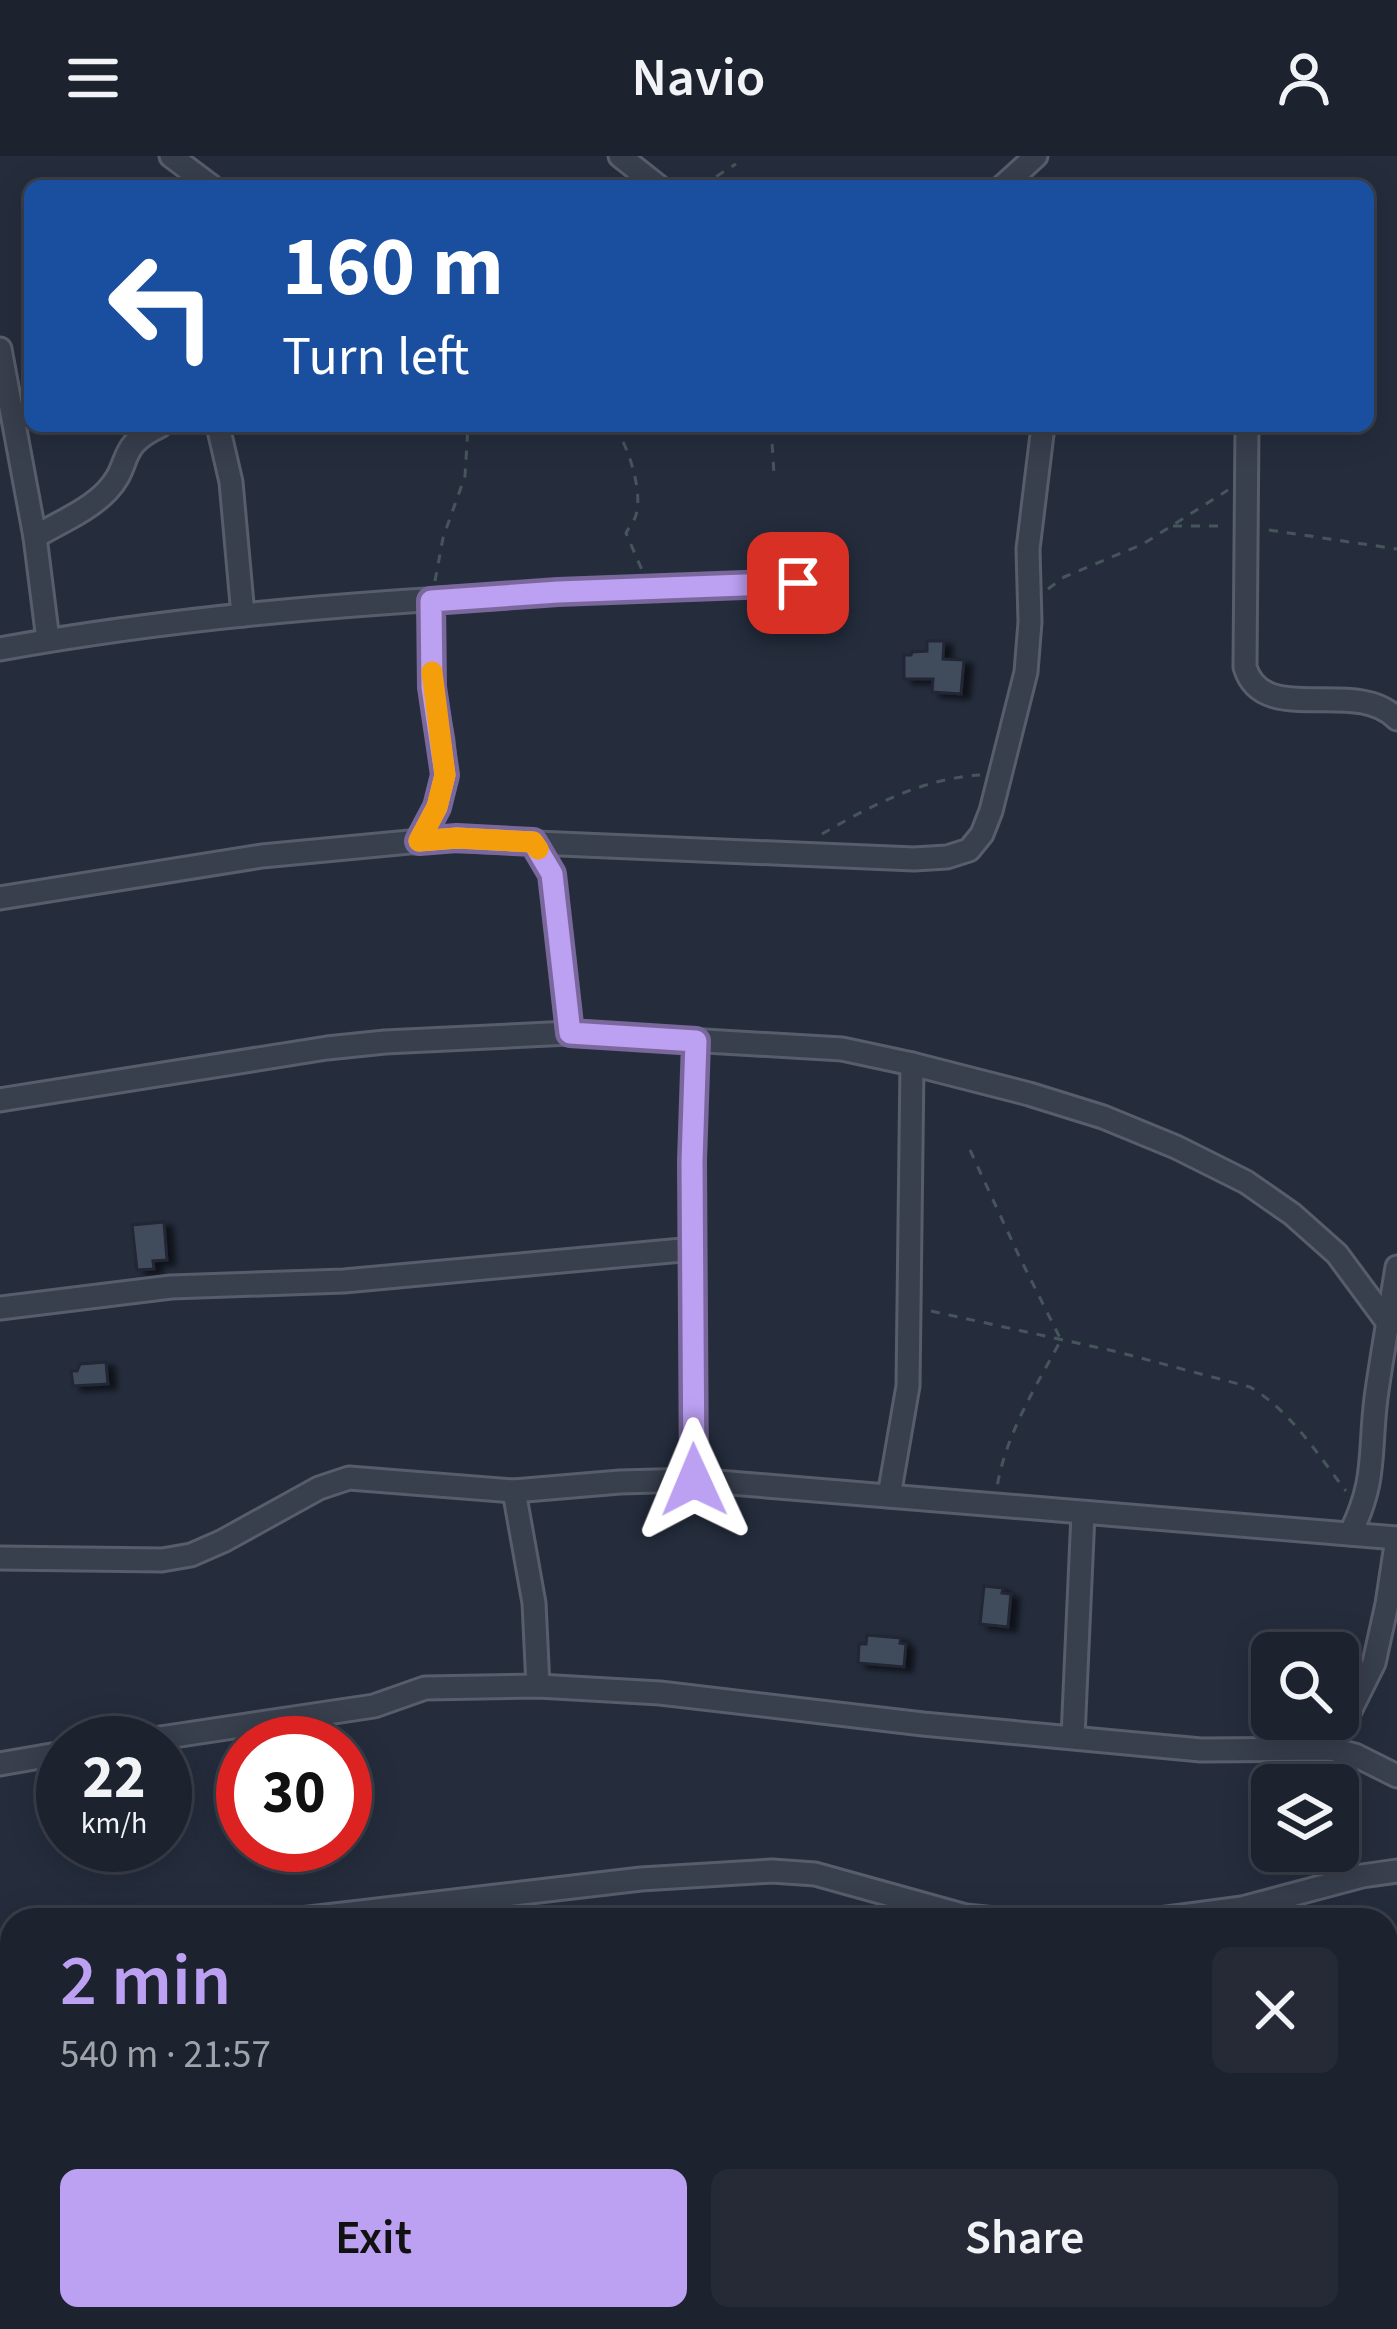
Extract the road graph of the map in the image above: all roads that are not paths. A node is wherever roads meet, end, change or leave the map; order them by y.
1 (171, 156) edge
2 (620, 156) edge
3 (1036, 156) edge
4 (204, 180) edge
5 (650, 180) edge
6 (1010, 180) edge
7 (0, 349) edge
8 (150, 432) edge
9 (219, 432) edge
10 (1042, 432) edge
11 (1247, 432) edge
12 (34, 537) junction
13 (798, 583) dead end
14 (431, 601) junction
15 (244, 615) junction
16 (48, 640) junction
17 (0, 649) edge
18 (1397, 719) edge
19 (419, 841) junction
20 (533, 842) junction
21 (0, 898) edge
22 (570, 1033) junction
23 (696, 1041) junction
24 (912, 1064) junction
25 (0, 1100) edge
26 (693, 1249) junction
27 (1397, 1267) edge
28 (0, 1308) edge
29 (1388, 1323) junction
30 (694, 1480) junction
31 (514, 1491) junction
32 (889, 1496) junction
33 (1084, 1514) junction
34 (1350, 1534) junction
35 (1397, 1538) edge
36 (0, 1558) edge
37 (538, 1686) junction
38 (192, 1733) edge
39 (1073, 1737) junction
40 (1331, 1749) junction
41 (36, 1758) edge
42 (0, 1764) edge
43 (1397, 1776) edge
44 (1397, 1870) edge
45 (394, 1908) edge
46 (939, 1908) edge
47 (1235, 1908) edge

1 - 4 street
2 - 5 street
3 - 6 street
7 - 12 street
8 - 12 street
9 - 15 street
10 - 20 street
11 - 18 street
12 - 16 street
13 - 14 street
14 - 15 street
14 - 19 street
15 - 16 street
16 - 17 street
19 - 20 street
19 - 21 street
20 - 22 street
22 - 23 street
22 - 25 street
23 - 24 street
23 - 26 street
24 - 29 street
24 - 32 street
26 - 28 street
26 - 30 street
27 - 29 street
29 - 34 street
30 - 31 street
30 - 32 street
31 - 36 street
31 - 37 street
32 - 33 street
33 - 34 street
33 - 39 street
34 - 35 street
35 - 40 street
37 - 38 street
37 - 39 street
39 - 40 street
40 - 43 street
41 - 42 street
44 - 47 street
45 - 46 street

